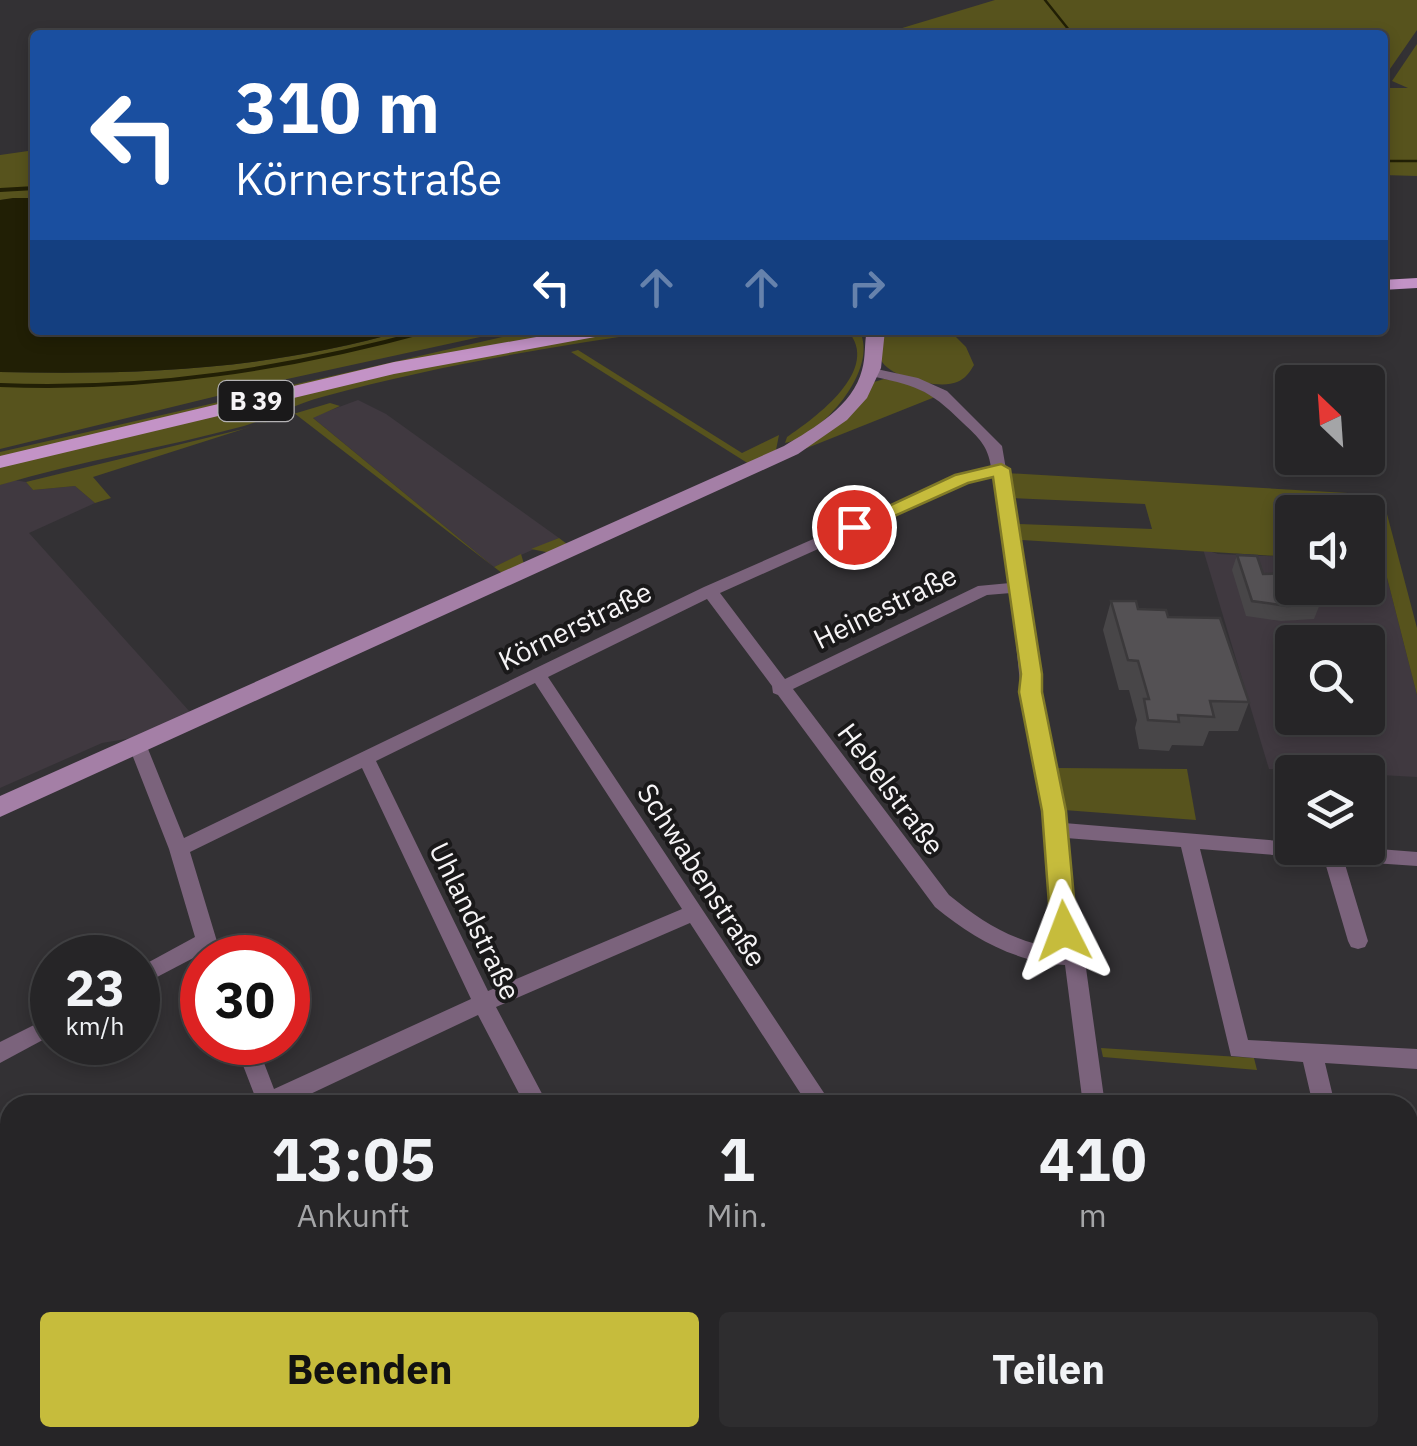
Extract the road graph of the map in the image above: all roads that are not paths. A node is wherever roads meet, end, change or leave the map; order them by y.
1 (1417, 283) edge
2 (1388, 285) edge
3 (578, 335) edge
4 (871, 335) edge
5 (872, 372) junction
6 (0, 462) edge
7 (1001, 469) junction
8 (1017, 587) junction
9 (710, 591) junction
10 (538, 674) junction
11 (779, 688) junction
12 (138, 744) junction
13 (367, 760) junction
14 (0, 807) edge
15 (1056, 830) junction
16 (1188, 840) junction
17 (1275, 847) edge
18 (179, 849) junction
19 (1385, 856) edge
20 (1417, 859) edge
21 (1336, 865) edge
22 (692, 913) junction
23 (205, 935) edge
24 (1358, 941) dead end
25 (1072, 957) junction
26 (483, 1002) junction
27 (30, 1036) edge
28 (1312, 1052) junction
29 (0, 1053) edge
30 (1417, 1059) edge
31 (253, 1065) edge
32 (264, 1095) edge
33 (286, 1095) edge
34 (532, 1095) edge
35 (814, 1095) edge
36 (1092, 1095) edge
37 (1322, 1095) edge

1 - 2 main road
3 - 6 main road, B 39
4 - 5 street
5 - 7 street
5 - 12 street
7 - 8 street
7 - 9 street, Körnerstraße
8 - 11 street, Heinestraße
8 - 15 street
9 - 10 street, Körnerstraße
9 - 11 street, Hebelstraße
10 - 13 street, Körnerstraße
10 - 22 street, Schwabenstraße
11 - 25 street, Hebelstraße
12 - 14 street
12 - 18 street
13 - 18 street, Körnerstraße
13 - 26 street, Uhlandstraße
15 - 16 street
15 - 25 street
16 - 17 street
16 - 28 street
18 - 23 street
19 - 20 street
21 - 24 street
22 - 26 street
22 - 35 street, Schwabenstraße
25 - 36 street
26 - 33 street
26 - 34 street, Uhlandstraße
27 - 29 street
28 - 30 street
28 - 37 street
31 - 32 street

